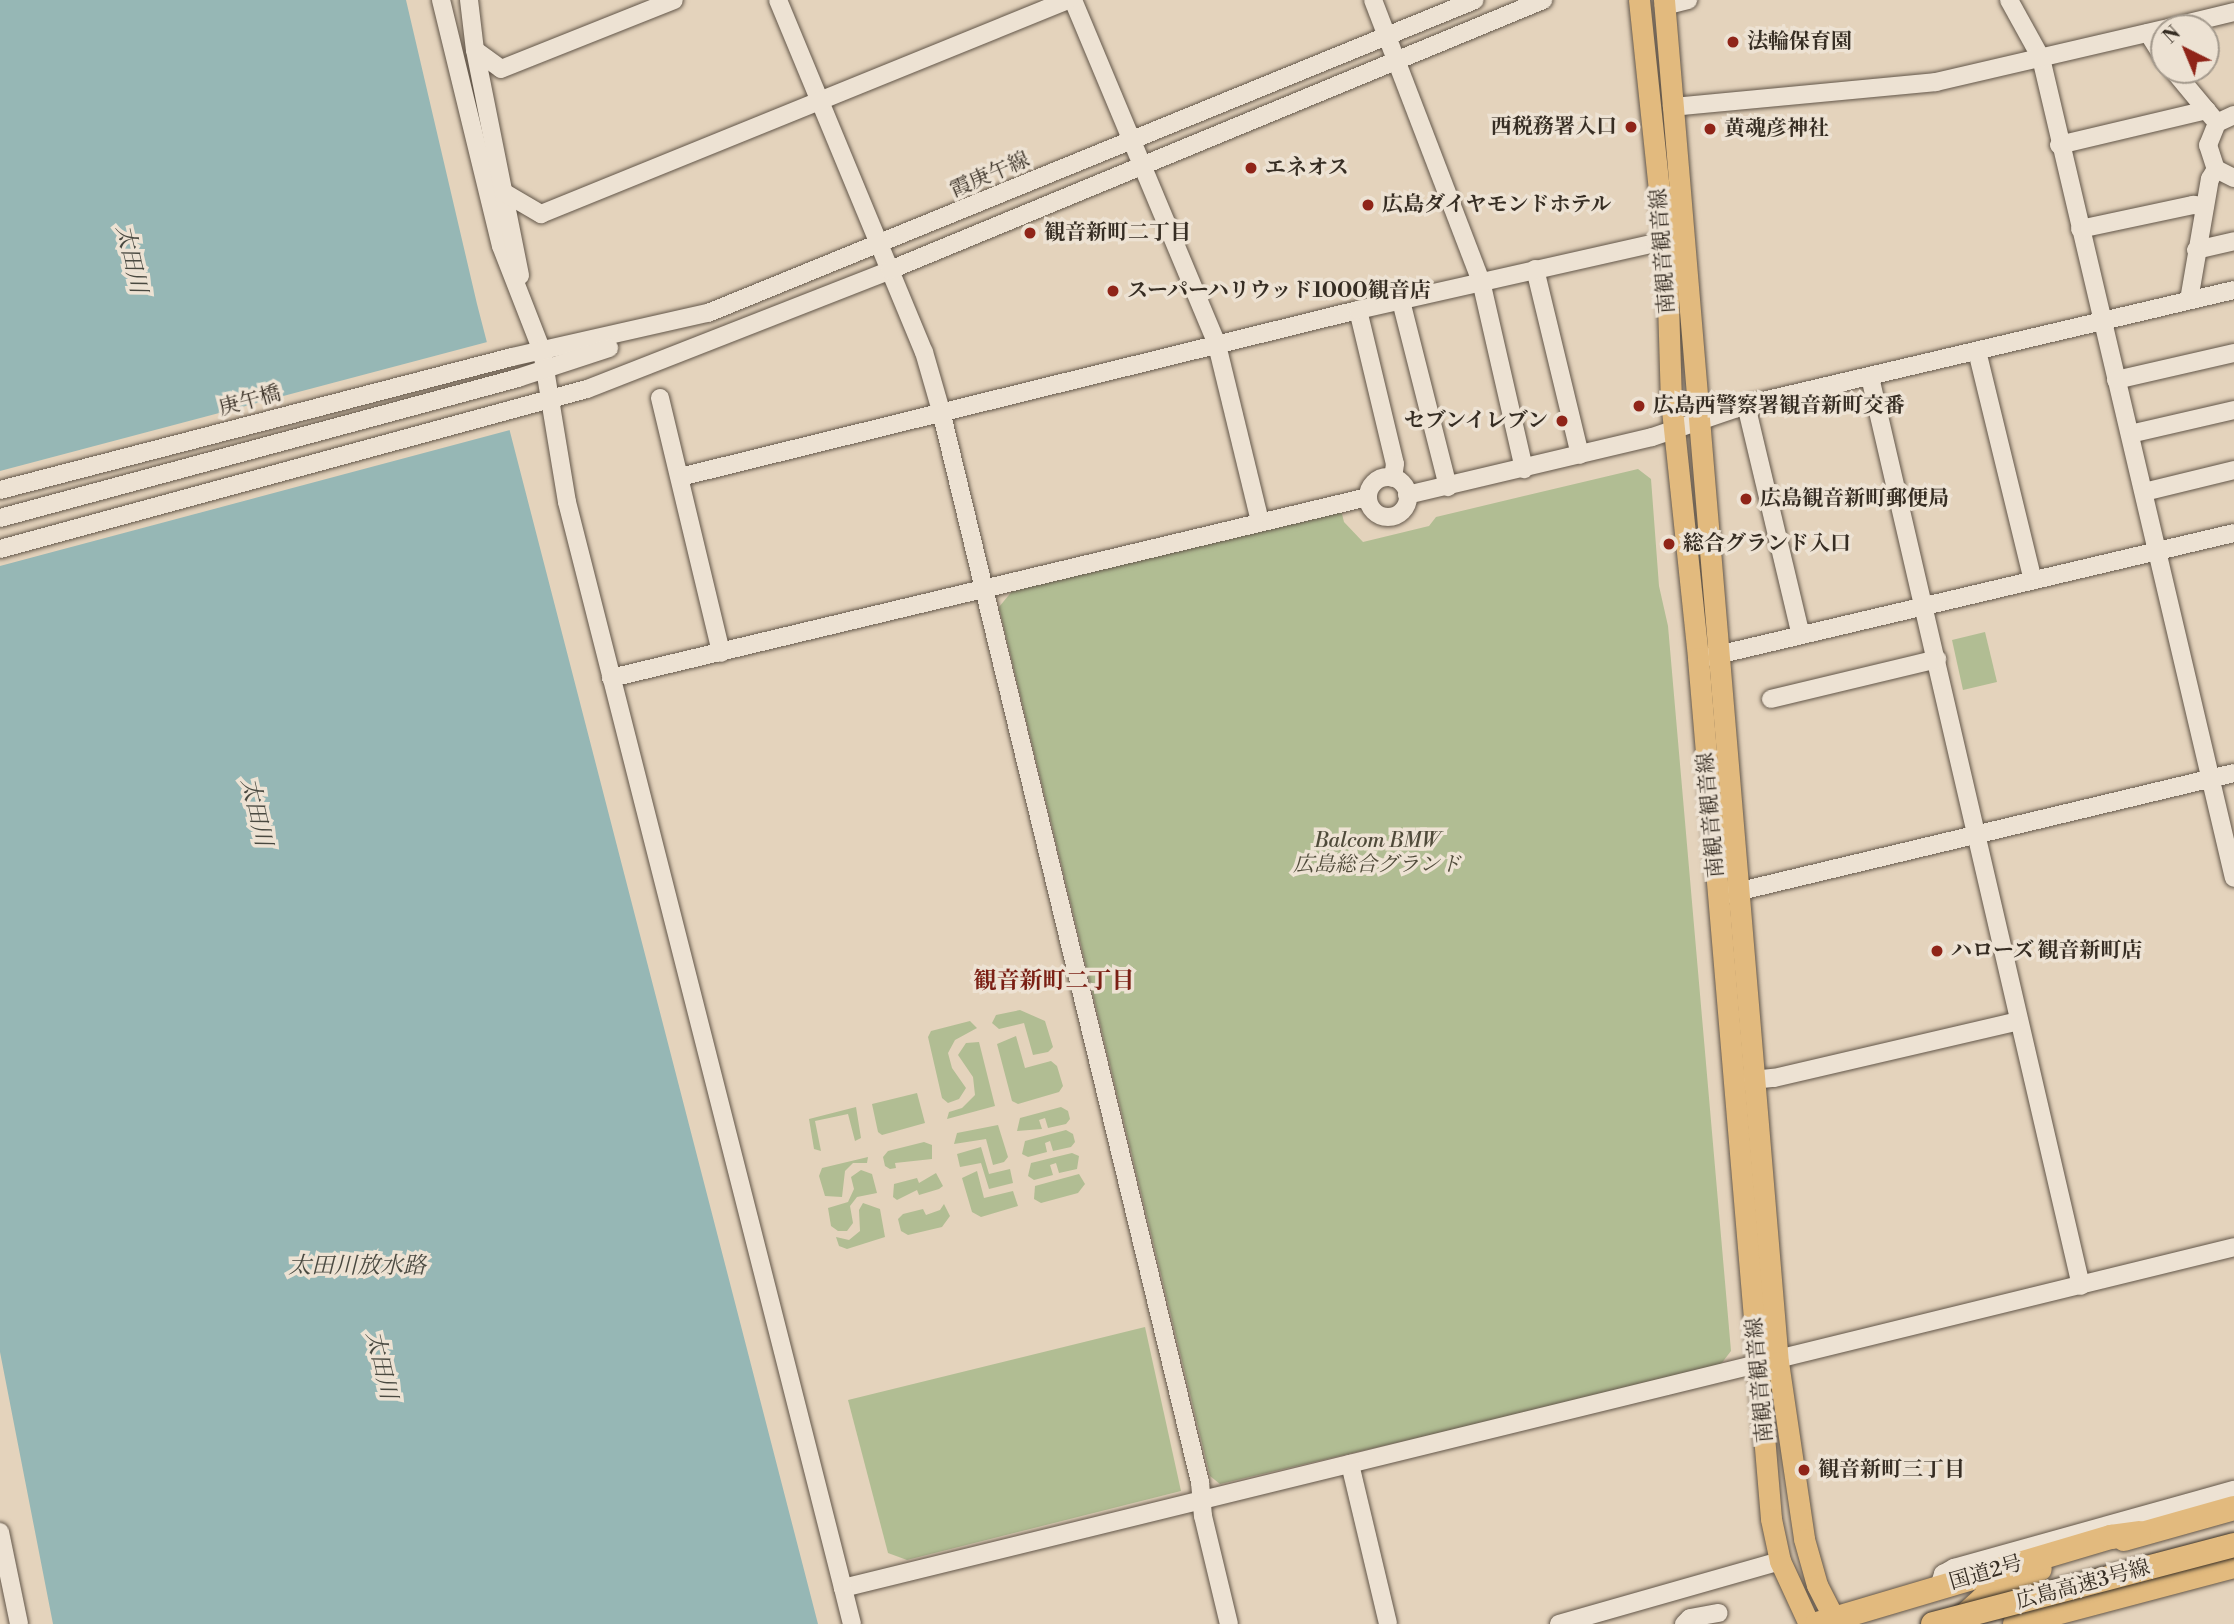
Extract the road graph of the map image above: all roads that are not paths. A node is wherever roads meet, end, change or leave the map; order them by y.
1 (470, 0) edge
2 (674, 0) edge
3 (778, 0) edge
4 (1068, 0) edge
5 (1073, 0) edge
6 (1373, 0) edge
7 (1475, 0) edge
8 (1543, 0) edge
9 (1639, 0) edge
10 (1688, 0) edge
11 (2009, 0) edge
12 (1664, 3) edge
13 (444, 5) edge
14 (2150, 32) edge
15 (1388, 35) junction
16 (475, 50) junction
17 (2041, 58) junction
18 (1398, 61) junction
19 (2185, 84) edge
20 (819, 99) junction
21 (1672, 107) junction
22 (2234, 116) edge
23 (2212, 117) junction
24 (1132, 140) junction
25 (2059, 145) junction
26 (1143, 167) junction
27 (2216, 169) junction
28 (2234, 178) edge
29 (505, 192) junction
30 (2205, 206) junction
31 (2080, 229) junction
32 (1664, 241) junction
33 (2234, 241) edge
34 (879, 246) junction
35 (2196, 250) junction
36 (1535, 269) junction
37 (890, 270) junction
38 (1481, 281) junction
39 (2234, 290) edge
40 (522, 298) junction
41 (2189, 300) junction
42 (1401, 301) junction
43 (1358, 310) junction
44 (708, 313) junction
45 (2101, 321) junction
46 (1217, 345) junction
47 (542, 351) junction
48 (1977, 351) junction
49 (2234, 353) edge
50 (512, 357) joint
51 (546, 369) junction
52 (1870, 377) junction
53 (2116, 380) junction
54 (660, 398) dead end
55 (554, 400) junction
56 (1746, 405) junction
57 (2234, 410) edge
58 (940, 411) junction
59 (1696, 419) junction
60 (1677, 430) junction
61 (2130, 434) junction
62 (1580, 455) junction
63 (1524, 469) junction
64 (2234, 470) edge
65 (680, 477) junction
66 (1393, 478) junction
67 (1448, 487) junction
68 (0, 490) edge
69 (2144, 492) junction
70 (1407, 495) junction
71 (1368, 497) junction
72 (0, 518) edge
73 (1260, 521) junction
74 (2234, 533) edge
75 (0, 549) edge
76 (2156, 551) junction
77 (2033, 580) junction
78 (984, 588) junction
79 (1925, 606) junction
80 (1801, 635) junction
81 (721, 653) junction
82 (1708, 657) junction
83 (1937, 659) junction
84 (611, 678) junction
85 (1771, 699) dead end
86 (2234, 772) edge
87 (2210, 778) junction
88 (1977, 837) junction
89 (2234, 878) edge
90 (1739, 892) junction
91 (1717, 895) junction
92 (2018, 1021) junction
93 (1756, 1080) junction
94 (1733, 1082) junction
95 (2234, 1248) edge
96 (2081, 1286) junction
97 (1768, 1364) junction
98 (1350, 1464) junction
99 (2234, 1490) edge
100 (1202, 1500) junction
101 (2234, 1508) edge
102 (0, 1532) edge
103 (2139, 1534) junction
104 (2234, 1545) edge
105 (1780, 1560) junction
106 (2234, 1566) edge
107 (1940, 1587) junction
108 (843, 1588) junction
109 (1720, 1613) dead end
110 (1829, 1622) edge
111 (19, 1624) edge
112 (852, 1624) edge
113 (1229, 1624) edge
114 (1388, 1624) edge
115 (1559, 1624) edge
116 (1684, 1624) edge
117 (1809, 1624) edge
118 (1933, 1624) edge
119 (1955, 1624) edge
120 (2015, 1624) edge

1 - 16 street
2 - 16 street
3 - 20 street
4 - 20 street
5 - 24 street
6 - 15 street
7 - 15 street, 霞庚午線
8 - 18 street
9 - 32 main road, 南観音観音線
10 - 12 street
11 - 17 street
12 - 21 main road, 南観音観音線
13 - 40 street
14 - 17 street
15 - 18 street
15 - 24 street, 霞庚午線
16 - 29 street
17 - 21 street
17 - 25 street
18 - 26 street
18 - 38 street
19 - 23 street
20 - 29 street
20 - 34 street
21 - 59 main road, 南観音観音線
22 - 23 street
23 - 25 street
23 - 27 street
24 - 26 street
24 - 34 street, 霞庚午線
25 - 31 street
26 - 37 street
26 - 46 street
27 - 28 street
27 - 30 street
29 - 40 street
30 - 31 street
30 - 35 street
31 - 45 street
32 - 36 street
32 - 60 main road, 南観音観音線
33 - 35 street
34 - 37 street
34 - 44 street, 霞庚午線
35 - 41 street
36 - 38 street
36 - 62 street
37 - 55 street
37 - 58 street
38 - 42 street
38 - 63 street
39 - 41 street
40 - 47 street
41 - 45 street
42 - 43 street
42 - 67 street
43 - 46 street
43 - 66 street
44 - 47 street, 霞庚午線
44 - 51 street
45 - 48 street
45 - 53 street
46 - 58 street
46 - 73 street
47 - 50 street, 霞庚午線
47 - 51 street
48 - 52 street
48 - 77 street
49 - 53 street
50 - 68 street, 庚午橋
51 - 55 street
51 - 72 street
52 - 56 street
52 - 79 street
53 - 61 street
54 - 65 street
55 - 75 street
55 - 84 street
56 - 59 street
56 - 80 street
57 - 61 street
58 - 65 street
58 - 78 street
59 - 60 street
59 - 82 main road, 南観音観音線
60 - 62 street
60 - 82 main road, 南観音観音線
61 - 69 street
62 - 63 street
63 - 67 street
64 - 69 street
65 - 81 street
66 - 70 street
66 - 71 street
67 - 70 street
69 - 76 street
70 - 71 street
71 - 73 street
73 - 78 street
74 - 76 street
76 - 77 street
76 - 87 street
77 - 79 street
78 - 81 street
78 - 100 street
79 - 80 street
79 - 83 street
80 - 82 street
81 - 84 street
82 - 90 main road, 南観音観音線
82 - 91 main road, 南観音観音線
83 - 85 street
83 - 88 street
84 - 108 street
86 - 87 street
87 - 88 street
87 - 89 street
88 - 90 street
88 - 92 street
90 - 91 street
90 - 93 main road, 南観音観音線
91 - 94 main road, 南観音観音線
92 - 93 street
92 - 96 street
93 - 94 street
93 - 97 main road, 南観音観音線
94 - 97 main road, 南観音観音線
95 - 96 street
96 - 97 street
97 - 98 street
97 - 105 main road, 南観音観音線
97 - 110 main road, 南観音観音線
98 - 100 street
98 - 114 street
99 - 107 street
100 - 108 street
100 - 113 street
101 - 103 highway, 国道2号
102 - 111 street
103 - 107 highway, 国道2号
103 - 119 highway, 国道2号
104 - 118 highway, 広島高速3号線, bridge
105 - 115 street
105 - 117 main road, 南観音観音線
106 - 120 highway, 広島高速3号線
107 - 110 highway, 国道2号
108 - 112 street
109 - 116 street

